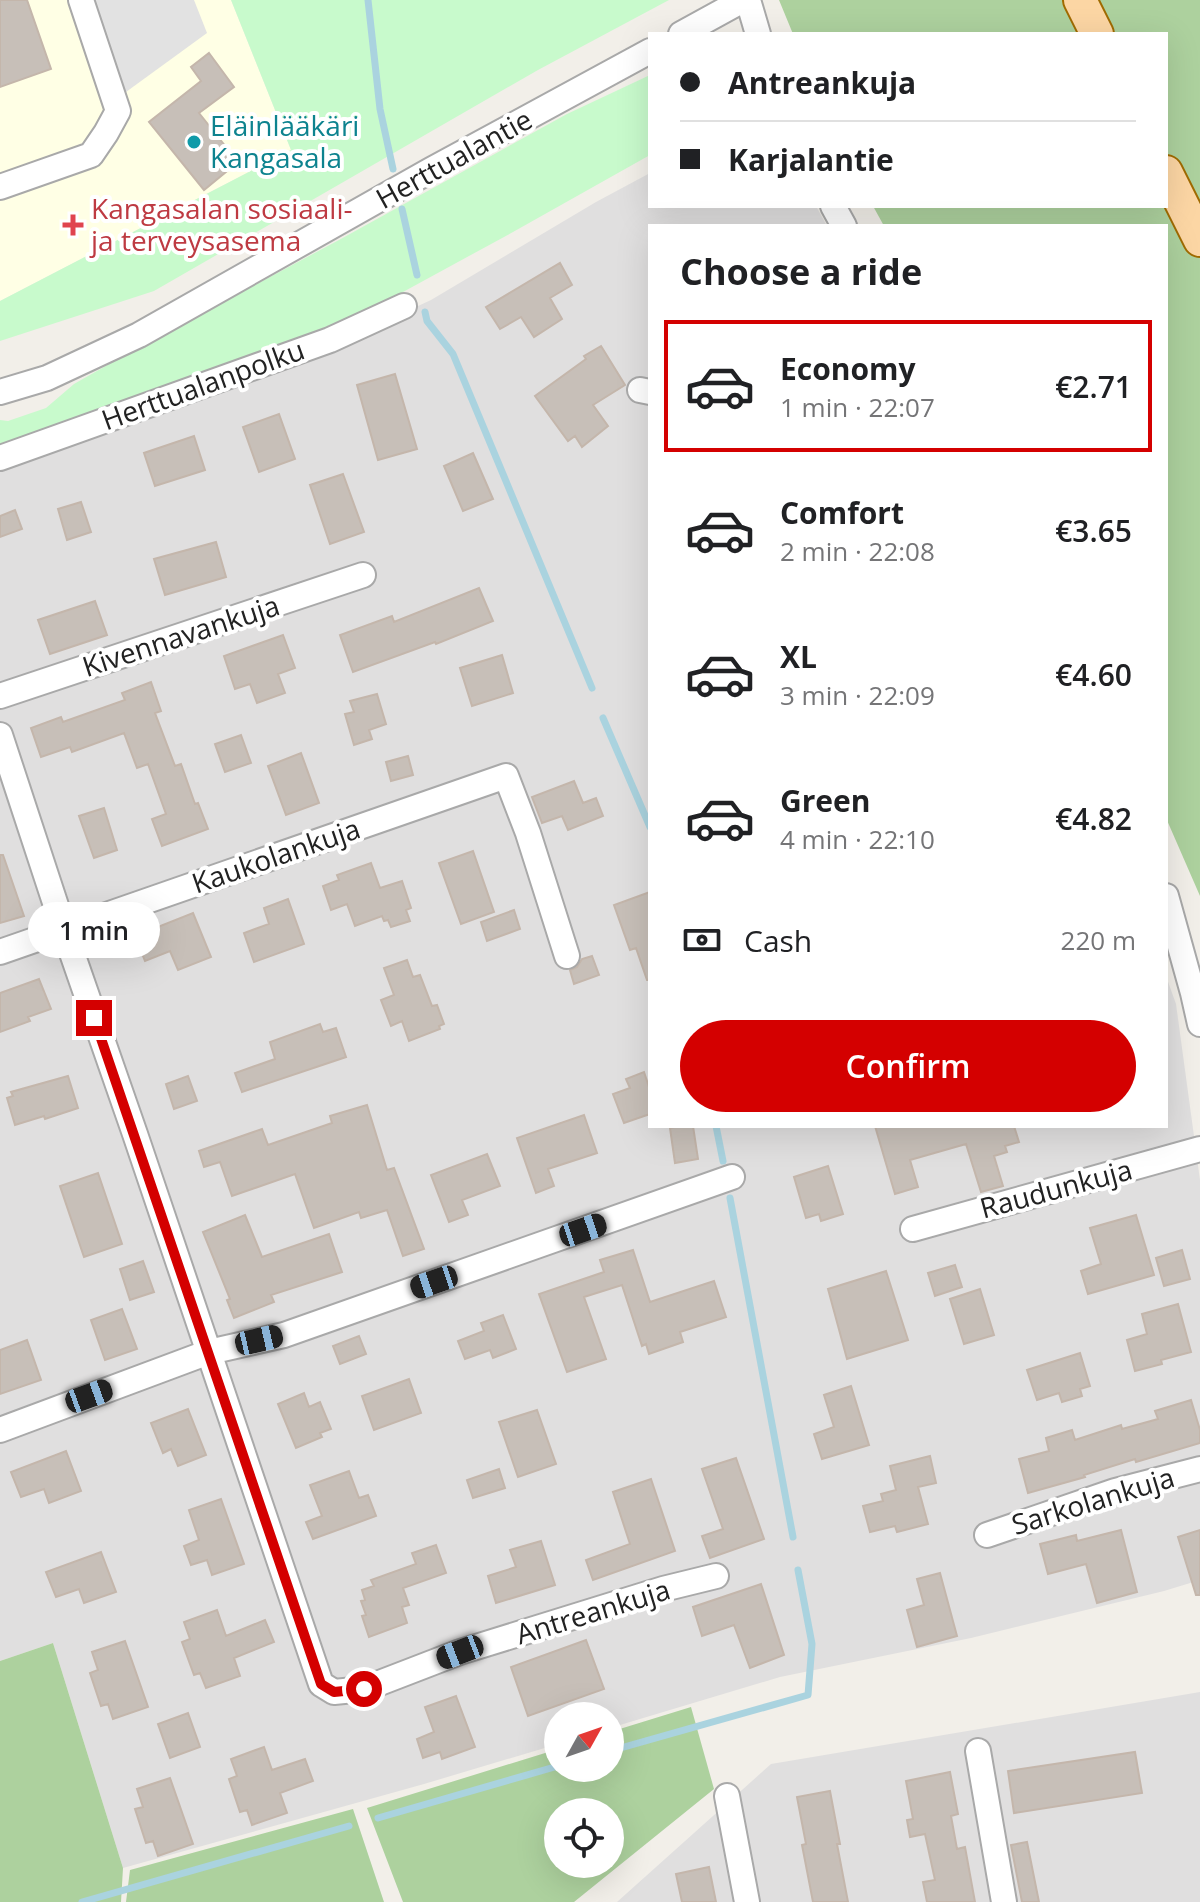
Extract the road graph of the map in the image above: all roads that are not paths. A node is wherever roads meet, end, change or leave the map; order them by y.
1 (81, 0) edge
2 (745, 0) edge
3 (1080, 0) edge
4 (685, 32) edge
5 (757, 32) edge
6 (1096, 32) edge
7 (648, 52) edge
8 (1168, 176) edge
9 (0, 187) edge
10 (1200, 240) edge
11 (404, 306) dead end
12 (0, 392) edge
13 (0, 458) edge
14 (363, 575) dead end
15 (0, 696) edge
16 (0, 735) edge
17 (1168, 904) edge
18 (64, 930) junction
19 (0, 952) edge
20 (567, 956) dead end
21 (1200, 1024) edge
22 (1200, 1149) edge
23 (732, 1177) dead end
24 (913, 1229) dead end
25 (209, 1352) junction
26 (0, 1430) edge
27 (1200, 1469) edge
28 (987, 1535) dead end
29 (716, 1576) dead end
30 (978, 1751) dead end
31 (727, 1796) dead end
32 (747, 1902) edge
33 (1004, 1902) edge

1 - 9 street
2 - 4 street
2 - 5 street
3 - 6 main road
7 - 12 street, Herttualantie
8 - 10 main road
11 - 13 street, Herttualanpolku
14 - 15 street, Kivennavankuja
16 - 18 street
17 - 21 street
18 - 19 street, Kaukolankuja
18 - 20 street, Kaukolankuja
18 - 25 street
22 - 24 street, Raudunkuja
23 - 25 street
25 - 26 street
25 - 29 street, Antreankuja
27 - 28 street, Sarkolankuja
30 - 33 street
31 - 32 street

